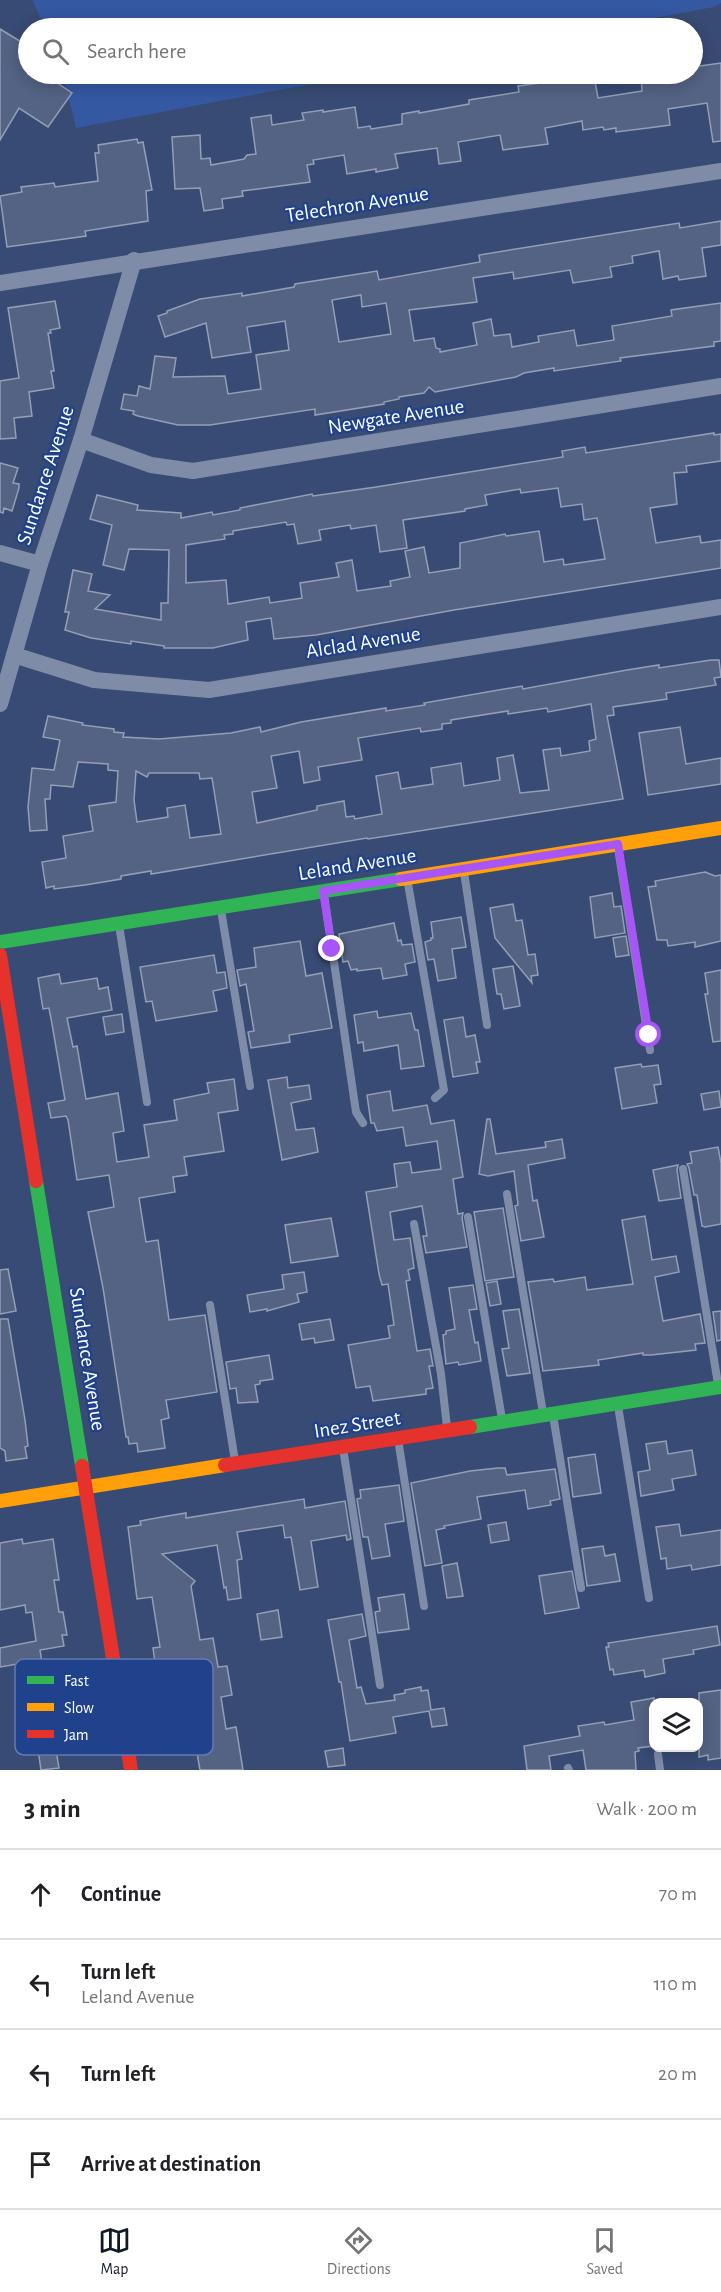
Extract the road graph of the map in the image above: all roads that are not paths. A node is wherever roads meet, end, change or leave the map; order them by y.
1 (721, 171) edge
2 (134, 260) junction
3 (0, 283) edge
4 (721, 386) edge
5 (81, 440) junction
6 (0, 553) edge
7 (40, 564) junction
8 (721, 607) edge
9 (14, 654) junction
10 (0, 704) edge
11 (721, 828) edge
12 (618, 844) junction
13 (463, 869) junction
14 (407, 878) junction
15 (323, 891) junction
16 (220, 907) junction
17 (119, 923) junction
18 (0, 942) edge
19 (0, 955) edge
20 (487, 1025) dead end
21 (650, 1050) dead end
22 (250, 1086) dead end
23 (435, 1098) dead end
24 (147, 1102) dead end
25 (363, 1123) dead end
26 (683, 1169) dead end
27 (507, 1194) dead end
28 (468, 1217) dead end
29 (414, 1224) dead end
30 (210, 1305) dead end
31 (720, 1388) edge
32 (617, 1404) junction
33 (548, 1415) junction
34 (503, 1422) junction
35 (447, 1431) junction
36 (398, 1439) junction
37 (343, 1447) junction
38 (236, 1464) junction
39 (86, 1488) junction
40 (0, 1501) edge
41 (581, 1588) dead end
42 (650, 1598) dead end
43 (424, 1606) dead end
44 (113, 1659) edge
45 (380, 1685) dead end
46 (658, 1754) dead end
47 (129, 1755) edge
48 (131, 1770) edge
49 (660, 1770) edge

1 - 2 street, Telechron Avenue
2 - 3 street, Telechron Avenue
2 - 5 street, Sundance Avenue
4 - 5 street, Newgate Avenue
5 - 7 street, Sundance Avenue
6 - 7 street
7 - 9 street, Sundance Avenue
8 - 9 street, Alclad Avenue
9 - 10 street, Sundance Avenue
11 - 12 street, Leland Avenue
12 - 13 street, Leland Avenue
12 - 21 lane
13 - 14 street, Leland Avenue
13 - 20 lane
14 - 15 street, Leland Avenue
14 - 23 lane
15 - 16 street, Leland Avenue
15 - 25 lane
16 - 17 street, Leland Avenue
16 - 22 lane
17 - 18 street, Leland Avenue
17 - 24 lane
19 - 39 street, Sundance Avenue
26 - 31 lane
27 - 33 lane
28 - 34 lane
29 - 35 lane
30 - 38 lane
31 - 32 street, Inez Street
32 - 33 street, Inez Street
32 - 42 lane
33 - 34 street, Inez Street
33 - 41 lane
34 - 35 street, Inez Street
35 - 36 street, Inez Street
36 - 37 street, Inez Street
36 - 43 lane
37 - 38 street, Inez Street
37 - 45 lane
38 - 39 street, Inez Street
39 - 40 street, Inez Street
39 - 44 street, Sundance Avenue
46 - 49 lane
47 - 48 street, Sundance Avenue

